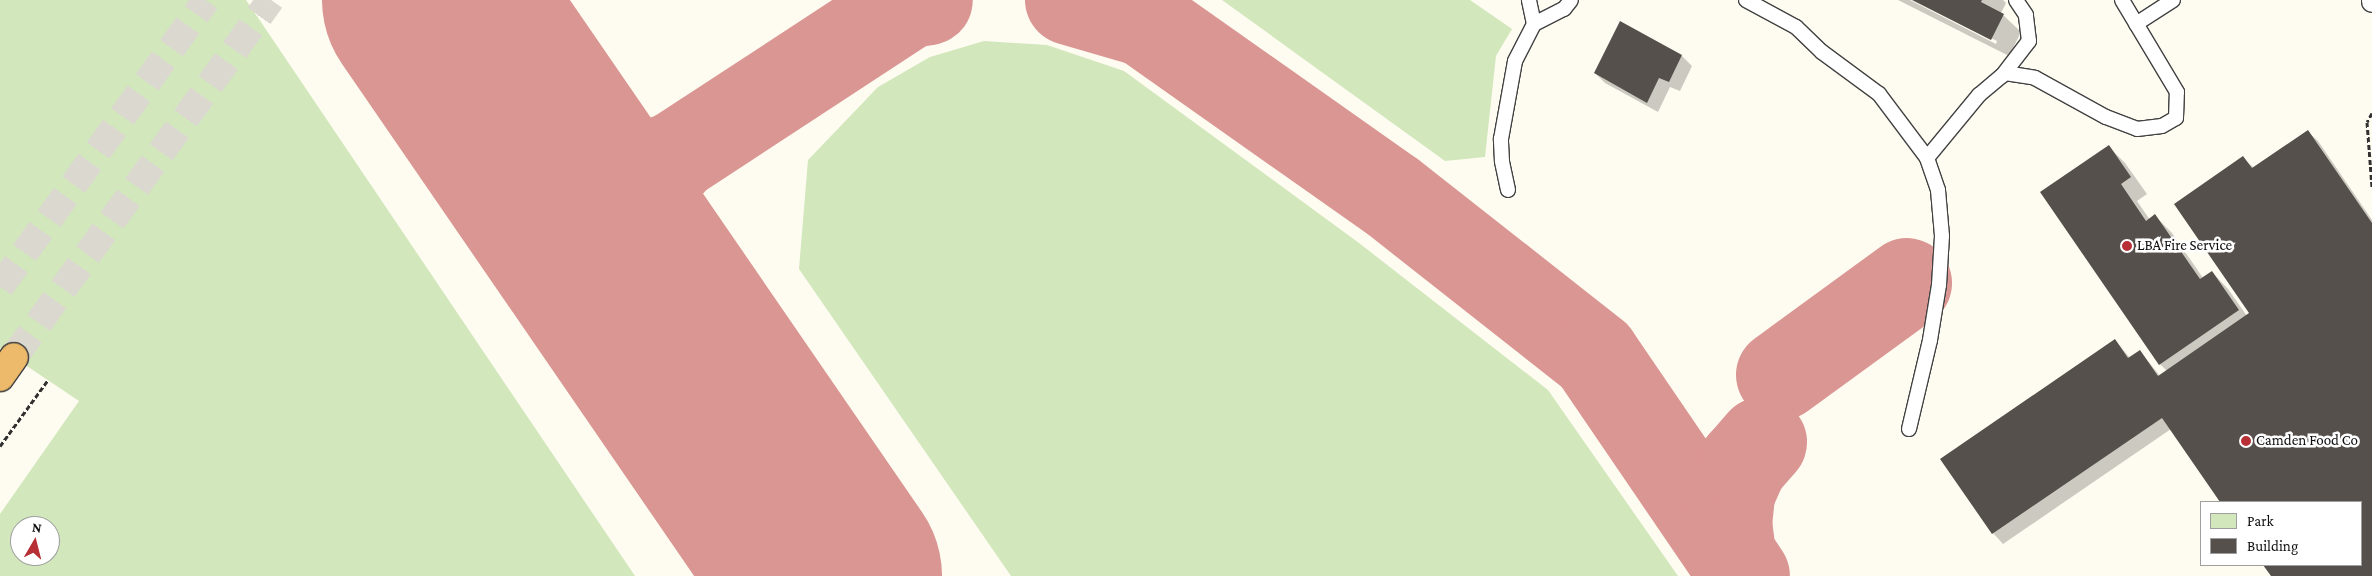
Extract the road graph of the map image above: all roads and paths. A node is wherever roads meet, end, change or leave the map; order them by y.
1 (1529, 0) edge
2 (1571, 0) edge
3 (1746, 0) edge
4 (2016, 0) edge
5 (2122, 0) edge
6 (2173, 0) edge
7 (1534, 24) junction
8 (2136, 24) junction
9 (2005, 73) junction
10 (2372, 113) edge
11 (1927, 158) junction
12 (2371, 173) edge
13 (2372, 187) edge
14 (1508, 190) dead end
15 (48, 380) dead end
16 (1909, 429) dead end
17 (0, 446) edge

1 - 7 lane
2 - 7 lane
3 - 11 lane
4 - 9 lane
5 - 8 lane
6 - 8 lane
7 - 14 lane
8 - 9 lane
9 - 11 lane
10 - 12 path
11 - 16 lane
12 - 13 path
15 - 17 path

